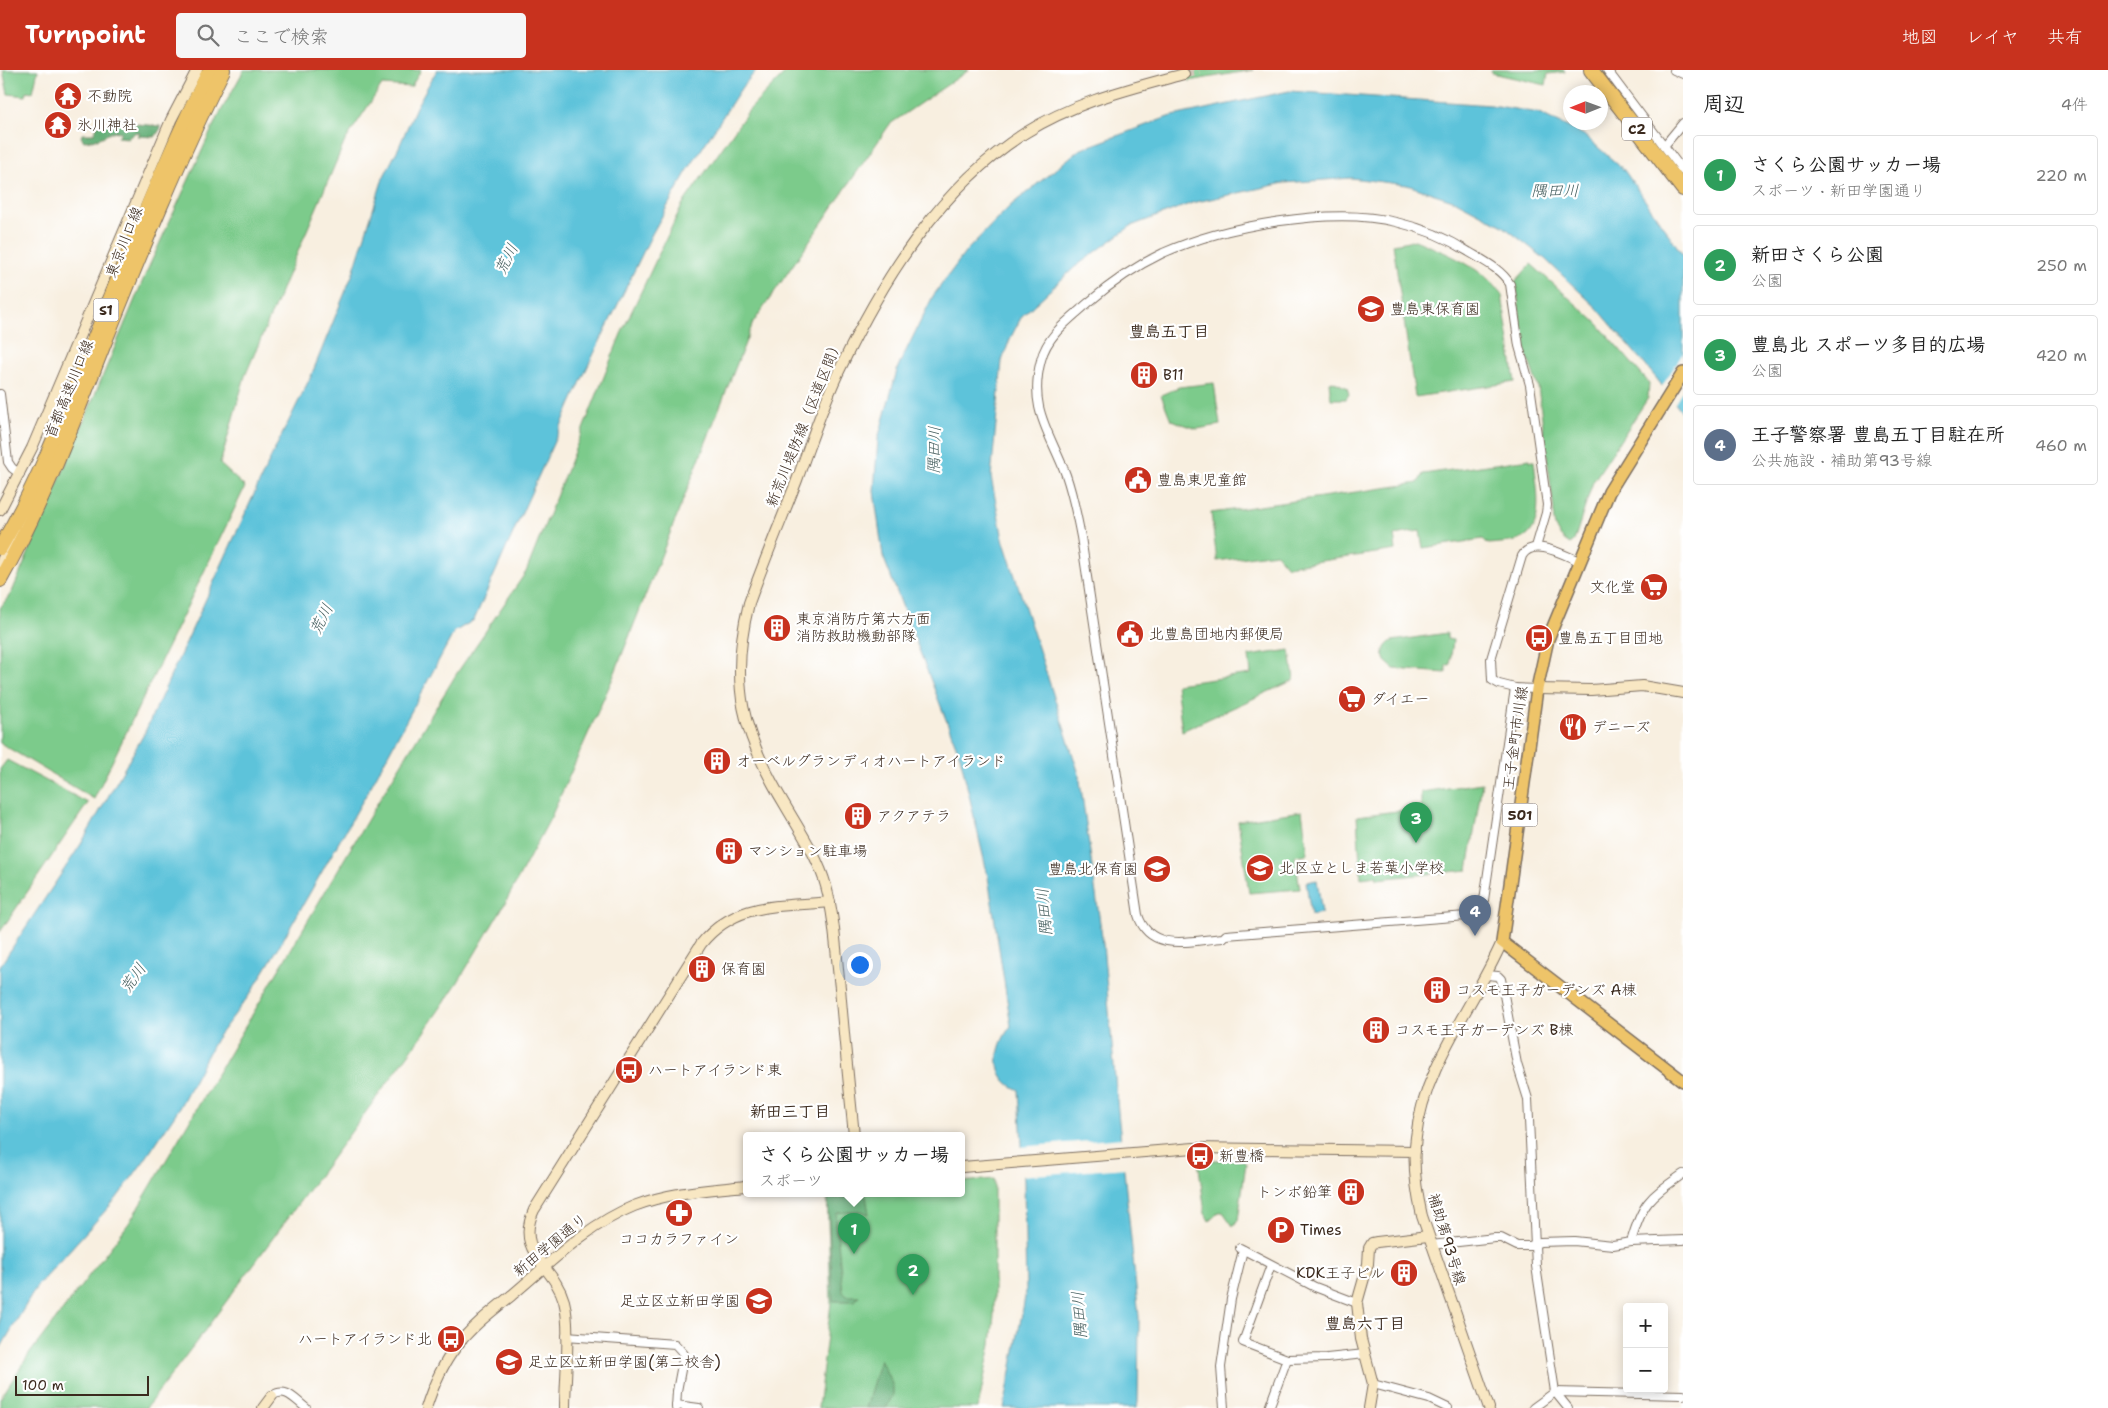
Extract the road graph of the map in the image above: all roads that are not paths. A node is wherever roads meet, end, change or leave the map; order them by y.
1 (197, 70) edge
2 (210, 70) edge
3 (218, 70) edge
4 (223, 70) edge
5 (1591, 70) edge
6 (1597, 70) edge
7 (1607, 70) edge
8 (1674, 70) edge
9 (1184, 74) dead end
10 (1683, 74) edge
11 (1683, 123) edge
12 (1664, 146) junction
13 (1683, 171) edge
14 (1683, 180) edge
15 (1683, 189) edge
16 (1683, 373) edge
17 (0, 394) edge
18 (20, 474) junction
19 (0, 510) edge
20 (0, 547) edge
21 (1536, 547) junction
22 (1579, 561) junction
23 (0, 564) edge
24 (0, 580) edge
25 (1515, 688) junction
26 (1537, 689) junction
27 (1683, 693) edge
28 (830, 902) junction
29 (1502, 942) junction
30 (1487, 975) junction
31 (1683, 1081) edge
32 (854, 1132) edge
33 (1414, 1151) junction
34 (965, 1167) edge
35 (1683, 1174) edge
36 (743, 1186) edge
37 (1683, 1240) edge
38 (1430, 1241) junction
39 (1631, 1242) junction
40 (1534, 1245) junction
41 (1271, 1265) junction
42 (544, 1267) junction
43 (1357, 1302) junction
44 (566, 1336) junction
45 (1365, 1354) junction
46 (1288, 1359) junction
47 (1373, 1384) junction
48 (1555, 1392) junction
49 (1683, 1395) edge
50 (272, 1396) joint
51 (676, 1406) edge
52 (263, 1408) edge
53 (306, 1408) edge
54 (426, 1408) edge
55 (564, 1408) edge
56 (699, 1408) edge
57 (1224, 1408) edge
58 (1269, 1408) edge
59 (1368, 1408) edge
60 (1447, 1408) edge
61 (1489, 1408) edge
62 (1533, 1408) edge
63 (1568, 1408) edge

1 - 18 street, 東京川口線
2 - 20 highway, 首都高速川口線 / S1
3 - 23 street, 東京川口線
4 - 24 highway, 首都高速川口線 / S1
5 - 15 highway, C2
6 - 14 highway, C2
7 - 12 street
8 - 10 street
9 - 28 street, 新荒川堤防線（区道区間）
11 - 12 street
12 - 13 street
16 - 22 main road, 王子金町市川線 / 501
17 - 18 street
18 - 19 street, 東京川口線
21 - 22 street
21 - 25 street
21 - 25 street
22 - 26 main road, 王子金町市川線 / 501
25 - 26 street
26 - 27 street
26 - 29 main road, 王子金町市川線 / 501
28 - 32 street, 新荒川堤防線（区道区間）
28 - 42 street
29 - 30 street, 補助第93号線
29 - 31 main road
30 - 33 street, 補助第93号線
30 - 40 street
33 - 34 street
33 - 38 street, 補助第93号線
35 - 39 street
36 - 42 street, 新田学園通り
37 - 39 street
38 - 40 street
38 - 43 street
38 - 61 street, 補助第93号線
39 - 40 street
40 - 48 street
41 - 43 street
41 - 46 street
41 - 57 street
42 - 44 street
42 - 54 street, 新田学園通り
43 - 45 street
44 - 51 street
44 - 55 street
45 - 46 street
45 - 47 street
46 - 58 street
47 - 59 street
47 - 60 street
48 - 49 street
48 - 62 street
48 - 63 street
50 - 52 street
50 - 53 street
51 - 56 street

